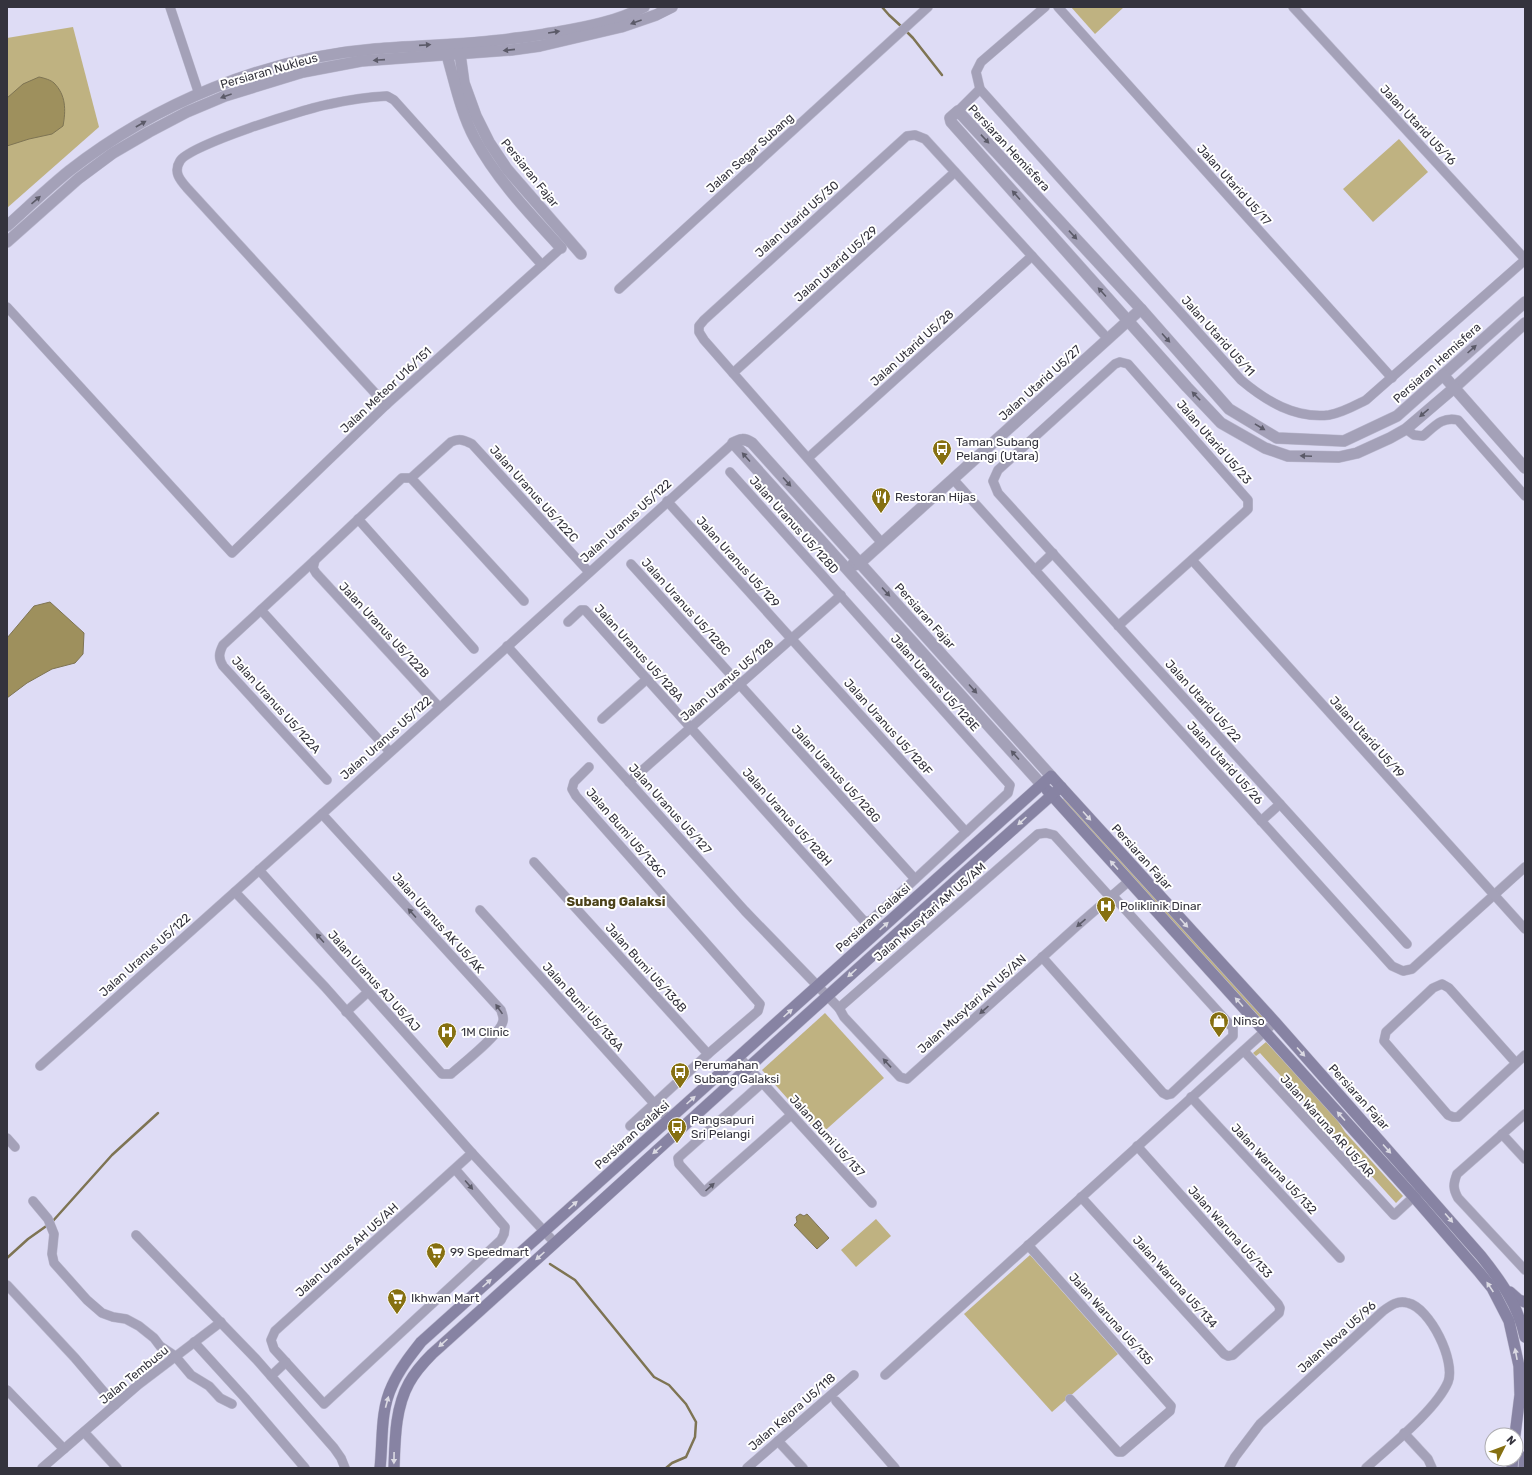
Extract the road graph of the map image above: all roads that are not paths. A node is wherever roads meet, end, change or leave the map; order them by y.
1 (170, 7) edge
2 (644, 7) edge
3 (672, 7) edge
4 (928, 7) edge
5 (1045, 7) edge
6 (1058, 7) edge
7 (1294, 7) edge
8 (460, 54) junction
9 (447, 55) junction
10 (980, 89) junction
11 (199, 94) junction
12 (958, 111) junction
13 (955, 172) junction
14 (7, 226) edge
15 (7, 242) edge
16 (561, 248) joint
17 (581, 254) dead end
18 (1032, 256) junction
19 (1525, 260) edge
20 (542, 265) junction
21 (619, 289) dead end
22 (1525, 302) edge
23 (7, 307) edge
24 (1140, 309) junction
25 (1128, 321) junction
26 (1525, 323) edge
27 (1108, 339) junction
28 (733, 373) junction
29 (1443, 375) junction
30 (1392, 378) junction
31 (1454, 388) junction
32 (386, 405) junction
33 (1406, 429) junction
34 (457, 439) joint
35 (733, 443) junction
36 (808, 458) junction
37 (1525, 468) edge
38 (998, 470) joint
39 (730, 472) dead end
40 (411, 478) junction
41 (953, 479) junction
42 (1525, 496) edge
43 (667, 501) junction
44 (790, 506) junction
45 (358, 519) junction
46 (882, 543) junction
47 (1053, 554) junction
48 (1192, 560) junction
49 (860, 563) junction
50 (314, 564) junction
51 (631, 564) dead end
52 (1035, 570) junction
53 (589, 572) junction
54 (841, 595) junction
55 (524, 601) dead end
56 (261, 610) junction
57 (568, 622) dead end
58 (1118, 626) junction
59 (792, 639) junction
60 (912, 642) junction
61 (507, 646) junction
62 (474, 649) dead end
63 (647, 679) junction
64 (740, 685) junction
65 (440, 707) junction
66 (602, 719) dead end
67 (690, 728) junction
68 (390, 752) junction
69 (588, 767) dead end
70 (1051, 776) junction
71 (328, 780) dead end
72 (630, 782) junction
73 (1041, 784) junction
74 (1061, 787) junction
75 (1052, 796) junction
76 (1280, 804) junction
77 (322, 814) junction
78 (1261, 821) junction
79 (966, 832) junction
80 (534, 862) dead end
81 (1525, 867) edge
82 (259, 870) junction
83 (915, 879) junction
84 (1129, 882) junction
85 (235, 892) junction
86 (1494, 895) junction
87 (1111, 896) junction
88 (480, 910) dead end
89 (1525, 929) edge
90 (1407, 944) dead end
91 (1042, 957) junction
92 (818, 985) junction
93 (368, 992) junction
94 (827, 995) junction
95 (839, 1008) junction
96 (346, 1012) junction
97 (1275, 1022) junction
98 (1266, 1031) junction
99 (478, 1050) joint
100 (1244, 1052) junction
101 (708, 1054) junction
102 (1525, 1055) edge
103 (739, 1057) junction
104 (1516, 1063) junction
105 (40, 1066) dead end
106 (749, 1068) junction
107 (762, 1083) junction
108 (1191, 1097) junction
109 (654, 1103) junction
110 (1525, 1114) edge
111 (791, 1115) junction
112 (669, 1120) junction
113 (630, 1126) dead end
114 (1502, 1134) junction
115 (7, 1138) edge
116 (1137, 1146) junction
117 (15, 1147) dead end
118 (472, 1153) junction
119 (1525, 1159) edge
120 (454, 1169) junction
121 (1423, 1189) junction
122 (1081, 1197) junction
123 (1414, 1197) junction
124 (33, 1201) dead end
125 (872, 1203) dead end
126 (544, 1231) junction
127 (136, 1235) dead end
128 (555, 1243) junction
129 (1028, 1245) junction
130 (1340, 1258) dead end
131 (1525, 1270) edge
132 (7, 1285) edge
133 (1505, 1287) junction
134 (1525, 1302) edge
135 (1522, 1315) edge
136 (1509, 1321) junction
137 (221, 1322) junction
138 (1257, 1334) joint
139 (1525, 1336) edge
140 (194, 1342) junction
141 (175, 1356) junction
142 (286, 1362) junction
143 (854, 1375) dead end
144 (885, 1375) dead end
145 (271, 1376) junction
146 (7, 1390) edge
147 (1070, 1399) dead end
148 (836, 1402) dead end
149 (232, 1404) dead end
150 (115, 1405) junction
151 (1517, 1427) edge
152 (84, 1432) junction
153 (1404, 1433) junction
154 (778, 1440) junction
155 (64, 1449) junction
156 (1525, 1457) edge
157 (48, 1466) edge
158 (117, 1468) edge
159 (305, 1468) edge
160 (345, 1468) edge
161 (380, 1468) edge
162 (394, 1468) edge
163 (747, 1468) edge
164 (803, 1468) edge
165 (895, 1468) edge
166 (1229, 1468) edge
167 (1366, 1468) edge
168 (1432, 1468) edge
169 (1524, 1468) edge

1 - 11 street
11 -> 2 street, Persiaran Nukleus
3 -> 8 street, Persiaran Nukleus
4 - 21 street, Jalan Segar Subang
5 - 10 street
6 - 30 street, Jalan Utarid U5/17
7 - 19 street, Jalan Utarid U5/16
8 - 9 street, Persiaran Nukleus
8 - 17 street, Persiaran Fajar
9 -> 15 street, Persiaran Nukleus
9 - 16 street, Persiaran Fajar
10 - 12 street
10 - 30 street, Jalan Utarid U5/11
14 -> 11 street, Persiaran Nukleus
12 -> 24 street, Persiaran Hemisfera
25 -> 12 street, Persiaran Hemisfera
13 - 18 street
13 - 28 street, Jalan Utarid U5/29
13 - 28 street, Jalan Utarid U5/30
16 - 20 street, Jalan Meteor U16/151
18 - 27 street
18 - 36 street, Jalan Utarid U5/28
19 - 30 street, Jalan Utarid U5/11
20 - 32 street, Jalan Meteor U16/151
20 - 32 street
29 -> 22 street, Persiaran Hemisfera
23 - 32 street, Jalan Meteor U16/151
24 - 25 street, Jalan Utarid U5/27
24 -> 29 street, Persiaran Hemisfera
25 - 27 street, Jalan Utarid U5/27
33 -> 25 street, Persiaran Hemisfera
26 - 31 street, Persiaran Hemisfera
27 - 41 street, Jalan Utarid U5/27
28 - 36 street
29 - 31 street
31 -> 33 street, Persiaran Hemisfera
31 - 37 street
33 - 42 street
34 - 40 street, Jalan Uranus U5/122A
34 - 53 street, Jalan Uranus U5/122C
35 - 43 street, Jalan Uranus U5/122
44 -> 35 street
35 -> 49 street, Persiaran Fajar
36 - 46 street
38 - 47 street, Jalan Utarid U5/22
38 - 48 street, Jalan Utarid U5/23
39 - 54 street, Jalan Uranus U5/128D
40 - 45 street, Jalan Uranus U5/122A
40 - 55 street
41 - 46 street, Jalan Utarid U5/27
41 - 52 street, Jalan Utarid U5/26
43 - 53 street, Jalan Uranus U5/122
43 - 59 street, Jalan Uranus U5/129
44 - 49 street
44 - 60 street
45 - 50 street, Jalan Uranus U5/122A
45 - 62 street
46 - 49 street, Jalan Utarid U5/27
47 - 52 street
47 - 58 street, Jalan Utarid U5/22
48 - 58 street, Jalan Utarid U5/23
48 - 86 street, Jalan Utarid U5/19
49 - 60 street
49 -> 70 street, Persiaran Fajar
50 - 56 street, Jalan Uranus U5/122A
50 - 65 street, Jalan Uranus U5/122B
51 - 64 street, Jalan Uranus U5/128C
52 - 78 street, Jalan Utarid U5/26
53 - 61 street, Jalan Uranus U5/122
54 - 59 street, Jalan Uranus U5/128
54 - 79 street, Jalan Uranus U5/128E
56 - 68 street
56 - 71 street, Jalan Uranus U5/122A
57 - 63 street, Jalan Uranus U5/128A
58 - 76 street, Jalan Utarid U5/22
59 - 64 street, Jalan Uranus U5/128
59 - 79 street, Jalan Uranus U5/128F
73 -> 60 street
61 - 65 street, Jalan Uranus U5/122
61 - 72 street, Jalan Uranus U5/127
63 - 66 street
63 - 67 street, Jalan Uranus U5/128A
64 - 67 street, Jalan Uranus U5/128
64 - 83 street, Jalan Uranus U5/128G
65 - 68 street, Jalan Uranus U5/122
67 - 72 street, Jalan Uranus U5/128
67 - 83 street, Jalan Uranus U5/128H
68 - 77 street, Jalan Uranus U5/122
69 - 101 street, Jalan Bumi U5/136C
70 - 73 main road, Persiaran Galaksi
70 - 74 main road, Persiaran Fajar
72 - 92 street, Jalan Uranus U5/127
73 - 75 main road
92 -> 73 main road, Persiaran Galaksi
74 - 75 main road
74 -> 97 main road, Persiaran Fajar
84 -> 75 main road
75 -> 94 main road
76 - 78 street
76 - 90 street, Jalan Utarid U5/22
77 - 82 street, Jalan Uranus U5/122
99 -> 77 street, Jalan Uranus AK U5/AK
78 - 86 street, Jalan Utarid U5/26
79 - 83 street
80 - 101 street, Jalan Bumi U5/136B
81 - 86 street, Jalan Utarid U5/26
82 - 85 street, Jalan Uranus U5/122
93 -> 82 street, Jalan Uranus AJ U5/AJ
84 - 87 street, Jalan Musytari AN U5/AN
98 -> 84 main road
85 - 96 street
85 - 105 street, Jalan Uranus U5/122
86 - 89 street, Jalan Utarid U5/19
87 -> 91 street, Jalan Musytari AN U5/AN
87 - 91 street
87 - 95 street, Jalan Musytari AM U5/AM
88 - 109 street, Jalan Bumi U5/136A
91 -> 95 street, Jalan Musytari AN U5/AN
92 - 94 street, Jalan Uranus U5/127
103 -> 92 main road, Persiaran Galaksi
93 - 96 street
93 - 99 street, Jalan Uranus AJ U5/AJ
94 - 95 street
94 - 106 main road
96 - 118 street
97 - 98 street
97 -> 121 main road, Persiaran Fajar
98 - 100 street
123 -> 98 main road
100 - 108 street
100 - 123 street, Jalan Waruna AR U5/AR
101 - 109 street
102 - 104 street
103 - 106 street, Jalan Bumi U5/137
112 -> 103 main road, Persiaran Galaksi
104 - 104 street
106 - 107 street, Jalan Bumi U5/137
106 -> 128 main road
107 - 111 street, Jalan Bumi U5/137
107 -> 111 street
108 - 116 street
108 - 130 street, Jalan Waruna U5/132
109 - 112 street, Jalan Bumi U5/136A
109 - 113 street
110 - 114 street
111 - 125 street, Jalan Bumi U5/137
126 -> 112 main road, Persiaran Galaksi
114 - 119 street
114 - 131 street
115 - 117 street
116 - 122 street
116 - 138 street, Jalan Waruna U5/133
118 - 120 street, Jalan Uranus AH U5/AH
118 - 126 street
120 - 142 street, Jalan Uranus AH U5/AH
120 -> 142 street, Jalan Uranus AH U5/AH
121 - 123 street
121 -> 133 main road, Persiaran Fajar
122 - 129 street
122 - 138 street, Jalan Waruna U5/134
136 -> 123 main road
124 - 141 street
126 - 128 street
161 -> 126 main road, Persiaran Galaksi
127 - 137 street
128 -> 162 main road
129 - 144 street
129 - 147 street, Jalan Waruna U5/135
132 - 150 street
133 - 134 main road
133 - 135 main road, Persiaran Fajar
135 - 136 street
135 - 139 main road, Persiaran Fajar
151 -> 136 main road
137 - 140 street, Jalan Tembusu
137 - 145 street
140 - 141 street, Jalan Tembusu
140 - 159 street
141 - 149 street
141 - 150 street, Jalan Tembusu
142 - 145 street
143 - 154 street, Jalan Kejora U5/118
145 - 160 street
146 - 155 street
148 - 165 street
150 - 152 street, Jalan Tembusu
152 - 155 street, Jalan Tembusu
152 - 158 street
153 - 166 street, Jalan Nova U5/96
153 - 167 street, Jalan Nova U5/96
153 - 168 street
154 - 163 street, Jalan Kejora U5/118
154 - 164 street
155 - 157 street, Jalan Tembusu
156 - 169 main road

